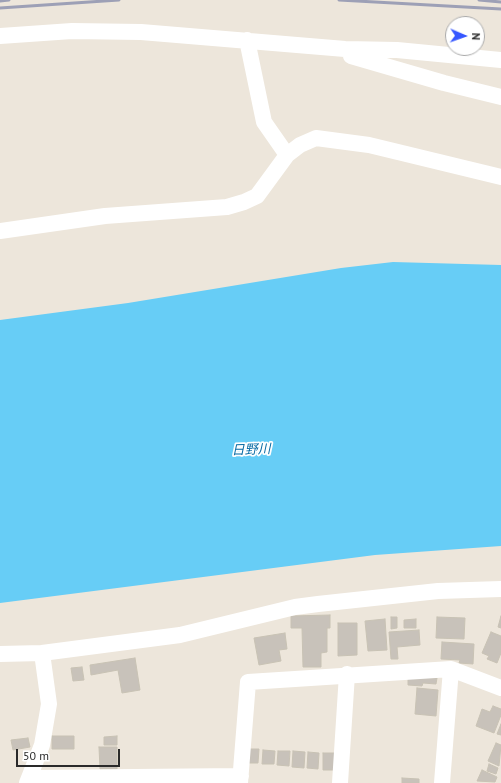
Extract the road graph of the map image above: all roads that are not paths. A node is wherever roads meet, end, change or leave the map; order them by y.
1 (0, 36) edge
2 (247, 40) junction
3 (352, 49) junction
4 (501, 60) edge
5 (501, 97) edge
6 (287, 155) junction
7 (501, 177) edge
8 (0, 231) edge
9 (501, 589) edge
10 (42, 653) junction
11 (0, 654) edge
12 (451, 670) junction
13 (347, 674) junction
14 (501, 688) edge
15 (241, 779) edge
16 (29, 781) edge
17 (340, 783) edge
18 (442, 783) edge

1 - 2 street
2 - 3 street
2 - 6 street
3 - 4 street
3 - 5 street
6 - 7 street
6 - 8 street
9 - 10 street
10 - 11 street
10 - 16 street
12 - 13 street
12 - 14 street
12 - 18 street
13 - 15 street
13 - 17 street
15 - 16 street

